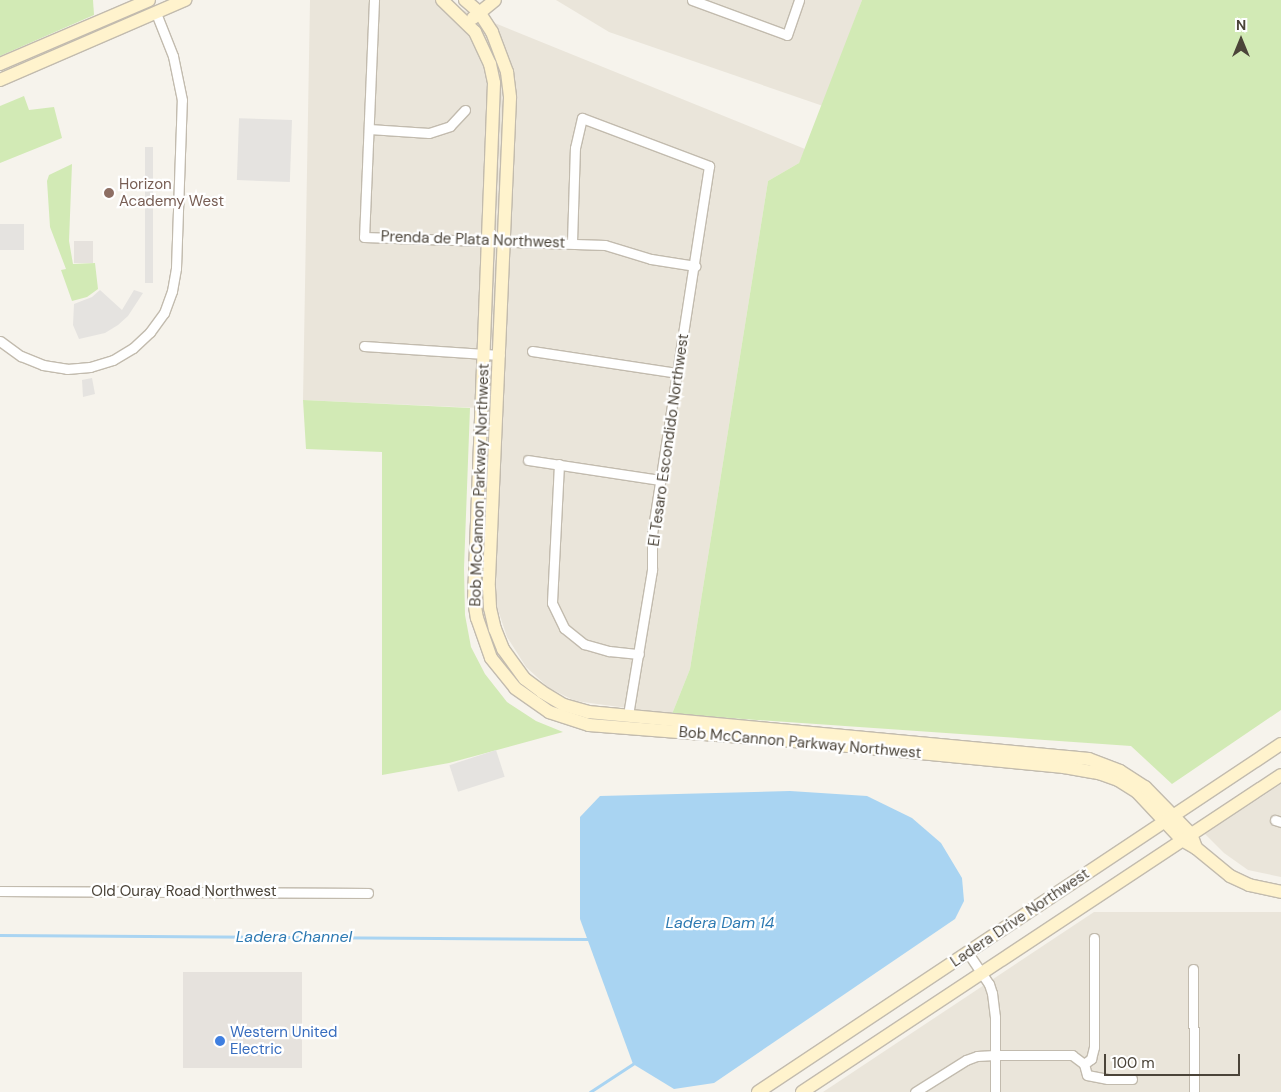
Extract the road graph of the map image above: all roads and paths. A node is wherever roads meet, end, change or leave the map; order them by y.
1 (150, 0) edge
2 (186, 0) edge
3 (374, 0) edge
4 (442, 0) edge
5 (465, 0) edge
6 (495, 0) edge
7 (692, 0) edge
8 (799, 0) edge
9 (479, 12) junction
10 (156, 13) junction
11 (467, 22) junction
12 (0, 64) edge
13 (0, 80) edge
14 (466, 110) dead end
15 (369, 129) junction
16 (489, 241) junction
17 (505, 241) junction
18 (572, 242) junction
19 (695, 266) junction
20 (0, 341) edge
21 (364, 346) dead end
22 (532, 351) dead end
23 (483, 354) junction
24 (500, 355) junction
25 (678, 374) junction
26 (528, 460) dead end
27 (559, 464) junction
28 (661, 480) junction
29 (639, 654) junction
30 (628, 715) junction
31 (1281, 744) edge
32 (1281, 775) edge
33 (1170, 818) junction
34 (1187, 837) junction
35 (0, 891) edge
36 (368, 892) dead end
37 (1281, 892) edge
38 (1094, 938) dead end
39 (968, 953) junction
40 (1193, 969) dead end
41 (982, 973) junction
42 (995, 1055) junction
43 (1084, 1064) junction
44 (1132, 1079) dead end
45 (758, 1092) edge
46 (802, 1092) edge
47 (915, 1092) edge
48 (995, 1092) edge
49 (1194, 1092) edge

1 - 10 street
1 - 12 street
2 - 10 street
3 - 15 street, Prenda de Plata Northwest
4 - 11 street, Bob McCannon Parkway Northwest
5 - 9 street, Bob McCannon Parkway Northwest
6 - 9 street
7 - 8 street
9 - 11 street
9 - 17 street, Bob McCannon Parkway Northwest
10 - 13 street
10 - 20 street
11 - 16 street, Bob McCannon Parkway Northwest
14 - 15 street
15 - 16 street, Prenda de Plata Northwest
16 - 17 street, Prenda de Plata Northwest
16 - 23 street, Bob McCannon Parkway Northwest
17 - 18 street, Prenda de Plata Northwest
17 - 24 street, Bob McCannon Parkway Northwest
18 - 19 street, Prenda de Plata Northwest
18 - 19 street, El Tesaro Escondido Northwest
19 - 25 street, El Tesaro Escondido Northwest
21 - 23 street
22 - 25 street
23 - 24 street
23 - 33 street, Bob McCannon Parkway Northwest
24 - 30 street, Bob McCannon Parkway Northwest
25 - 28 street, El Tesaro Escondido Northwest
26 - 27 street
27 - 28 street
27 - 29 street
28 - 29 street, El Tesaro Escondido Northwest
29 - 30 street, El Tesaro Escondido Northwest
30 - 33 street, Bob McCannon Parkway Northwest
31 - 33 street, Ladera Drive Northwest
32 - 34 street, Ladera Drive Northwest
33 - 34 street
33 - 39 street, Ladera Drive Northwest
34 - 37 street
34 - 41 street, Ladera Drive Northwest
35 - 36 street, Old Ouray Road Northwest
38 - 43 street
39 - 41 street
39 - 45 street, Ladera Drive Northwest
40 - 49 street
41 - 42 street
41 - 46 street, Ladera Drive Northwest
42 - 43 street
42 - 47 street
42 - 48 street
43 - 44 street

